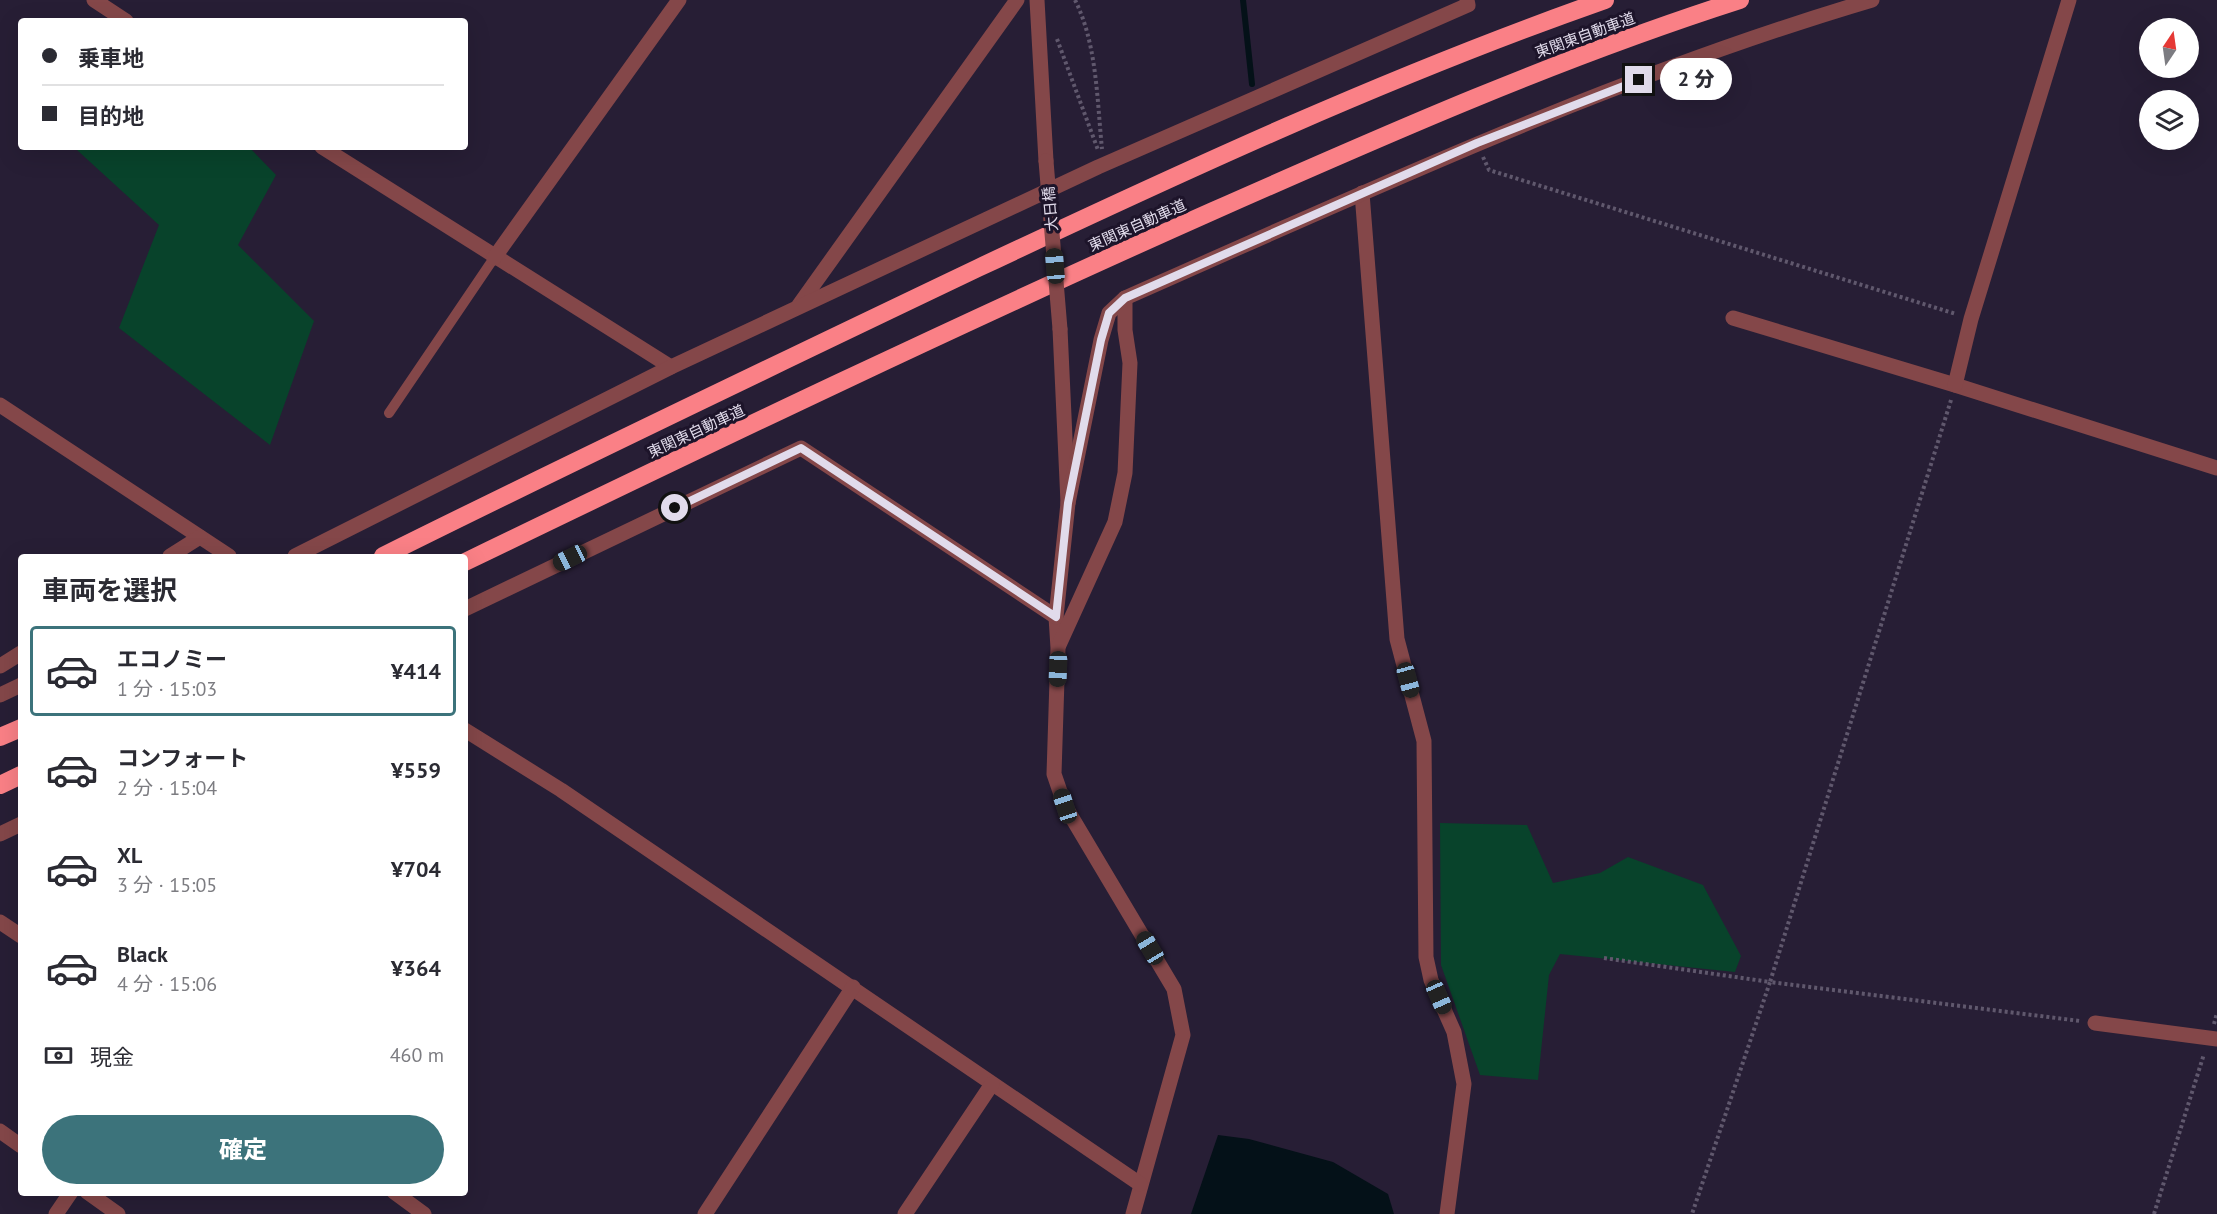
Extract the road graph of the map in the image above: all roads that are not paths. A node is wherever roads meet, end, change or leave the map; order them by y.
1 (94, 0) edge
2 (679, 0) edge
3 (1017, 0) edge
4 (1037, 0) edge
5 (1467, 0) edge
6 (1605, 0) edge
7 (1740, 0) edge
8 (1872, 0) edge
9 (2069, 0) edge
10 (121, 18) edge
11 (327, 150) edge
12 (1362, 194) junction
13 (494, 258) junction
14 (1125, 298) junction
15 (798, 308) junction
16 (1733, 318) dead end
17 (671, 367) junction
18 (1955, 385) junction
19 (0, 405) edge
20 (389, 413) dead end
21 (2217, 468) edge
22 (1068, 503) junction
23 (200, 537) junction
24 (174, 554) edge
25 (226, 554) edge
26 (299, 554) edge
27 (387, 554) edge
28 (468, 561) edge
29 (468, 608) edge
30 (1056, 617) junction
31 (1058, 648) junction
32 (18, 655) edge
33 (0, 666) edge
34 (18, 686) edge
35 (0, 694) edge
36 (18, 729) edge
37 (468, 732) edge
38 (0, 737) edge
39 (18, 777) edge
40 (0, 785) edge
41 (18, 825) edge
42 (0, 834) edge
43 (0, 922) edge
44 (18, 934) edge
45 (853, 987) junction
46 (2096, 1023) road end
47 (2213, 1038) edge
48 (992, 1084) junction
49 (0, 1131) edge
50 (18, 1144) edge
51 (1140, 1184) junction
52 (68, 1196) edge
53 (93, 1196) edge
54 (399, 1196) edge
55 (56, 1214) edge
56 (118, 1214) edge
57 (424, 1214) edge
58 (705, 1214) edge
59 (905, 1214) edge
60 (1133, 1214) edge
61 (1447, 1214) edge

1 - 10 street
2 - 13 street
3 - 15 street
4 - 22 street, 大日橋, bridge
5 - 15 street
6 - 27 highway, 東関東自動車道
7 - 28 highway, 東関東自動車道
8 - 12 street
9 - 18 street
11 - 13 street
12 - 14 street
12 - 61 street
13 - 17 street
13 - 20 lane
14 - 22 street
14 - 31 street
15 - 17 street
16 - 18 street
17 - 26 street
18 - 21 street
19 - 23 street
22 - 30 street
23 - 24 street
23 - 25 street
29 - 30 street
30 - 31 street
31 - 51 street
32 - 33 street
34 - 35 street
36 - 38 highway
37 - 45 street
39 - 40 highway
41 - 42 street
43 - 44 street
45 - 48 street
45 - 58 street
46 - 47 street
48 - 51 street
48 - 59 street
49 - 50 street
51 - 60 street
52 - 55 street
53 - 56 street
54 - 57 street

